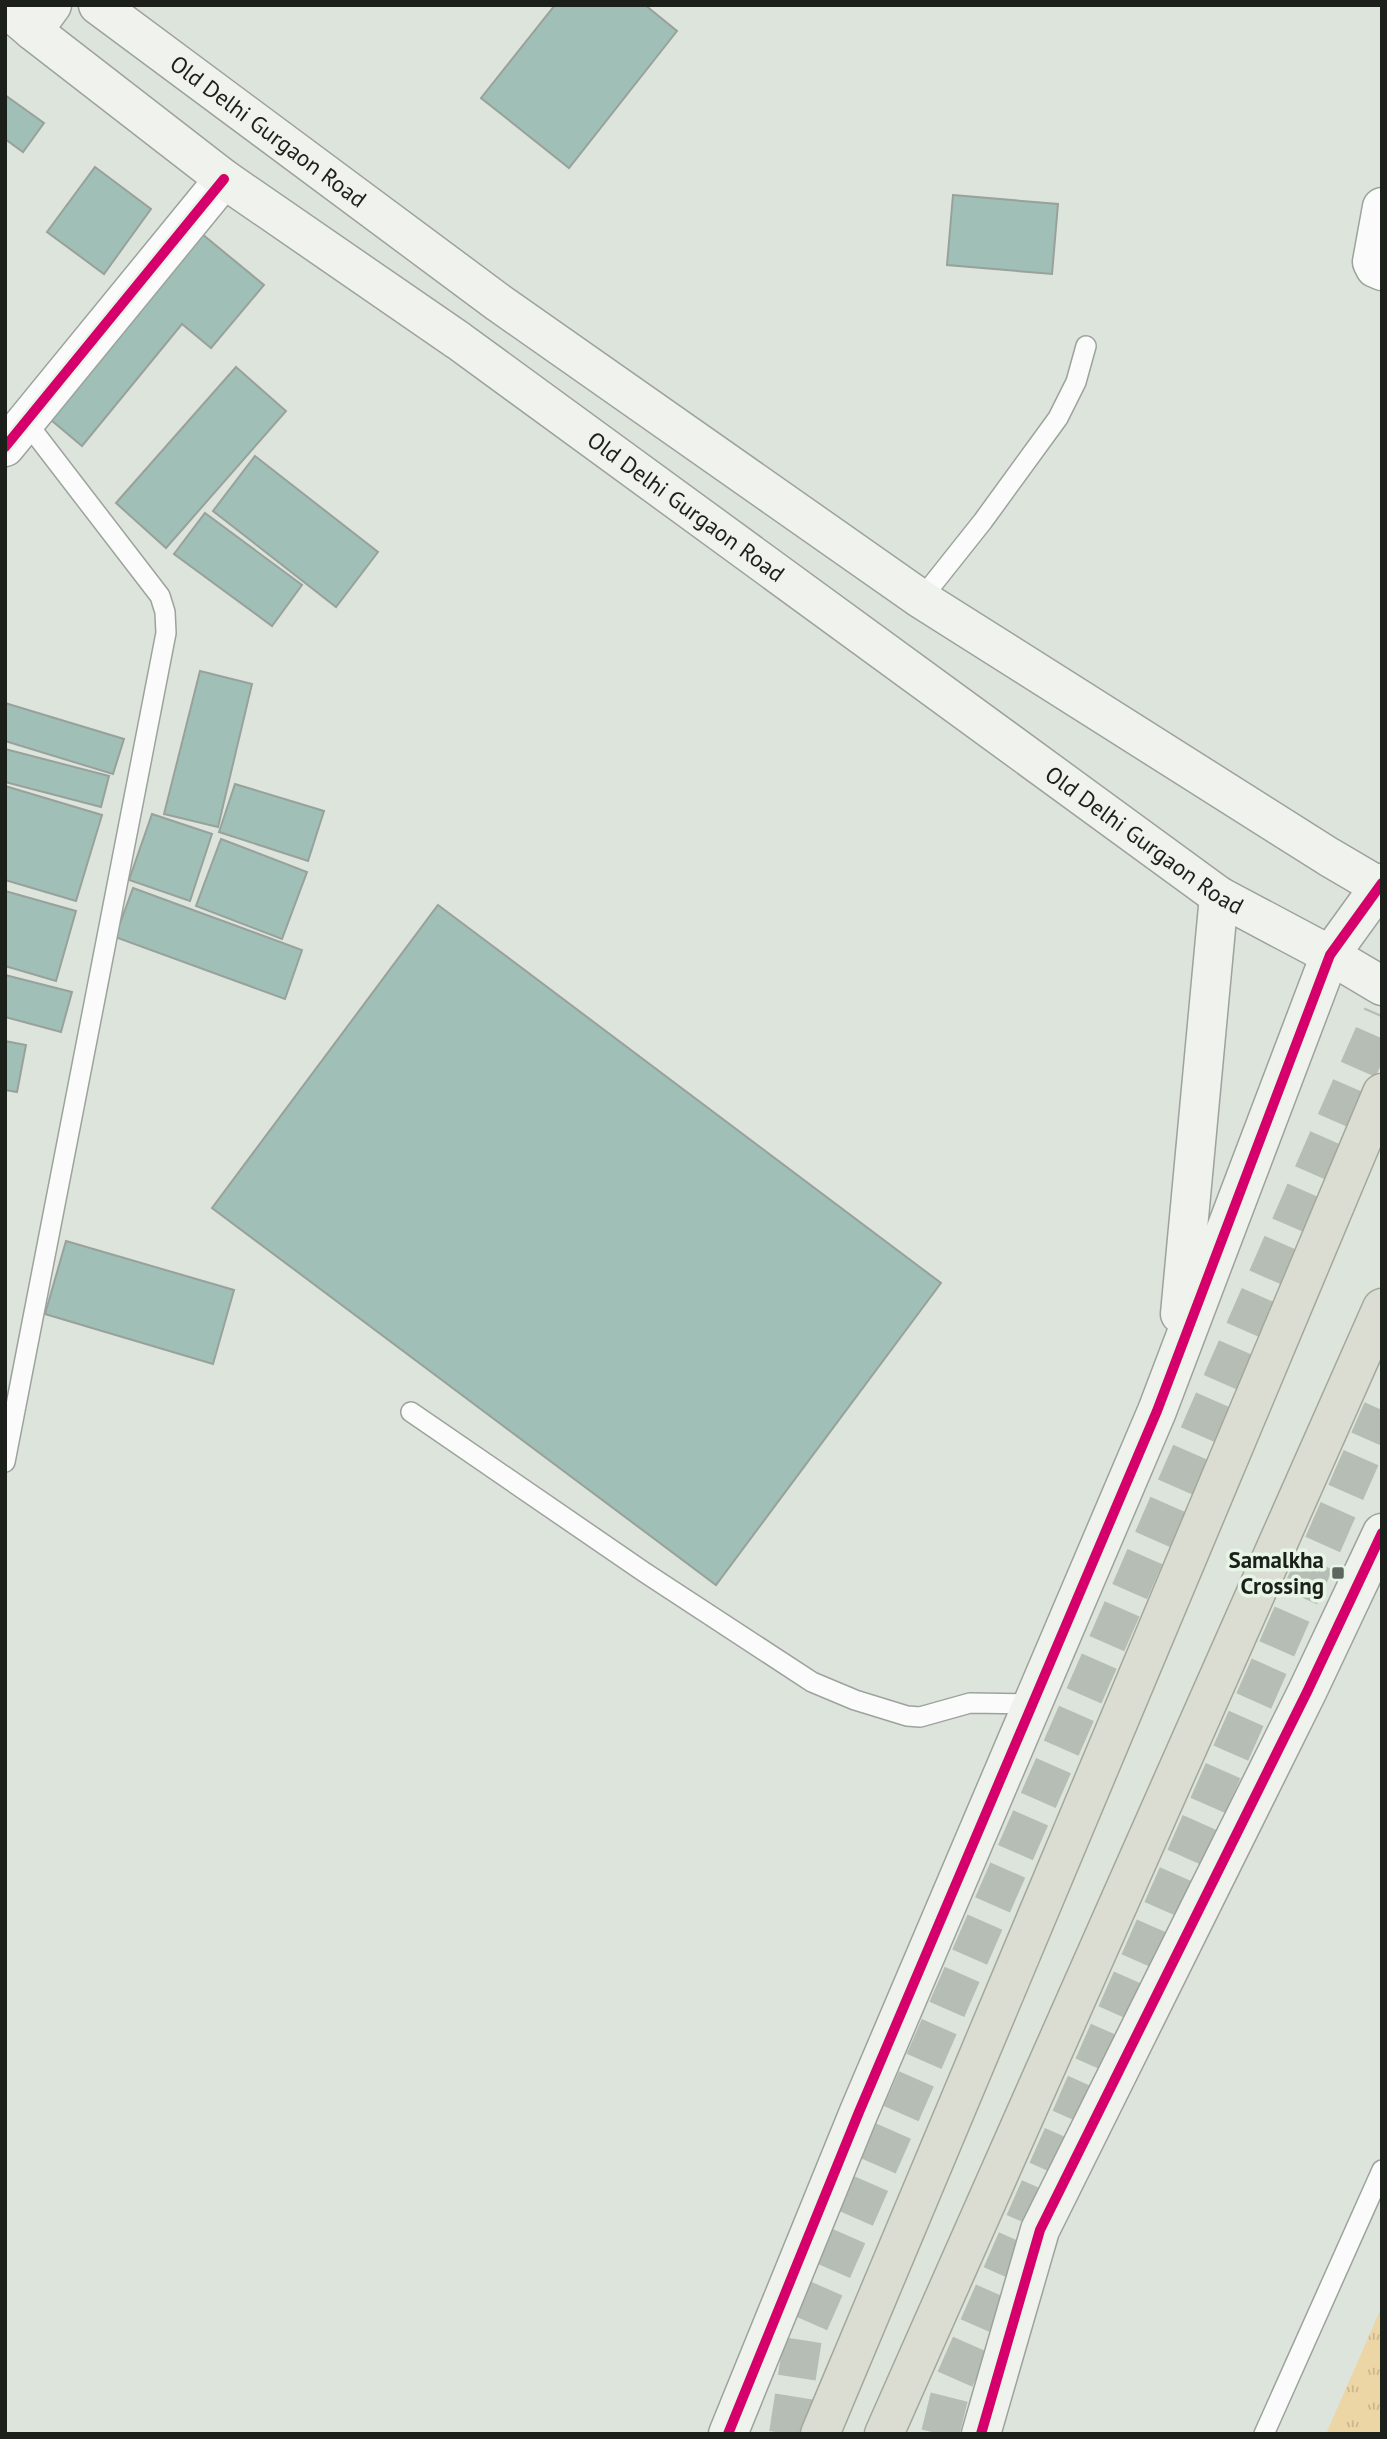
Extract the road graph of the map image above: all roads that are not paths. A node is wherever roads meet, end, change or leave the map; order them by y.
1 (98, 5) edge
2 (30, 15) edge
3 (224, 179) junction
4 (1382, 207) edge
5 (1382, 271) edge
6 (1086, 346) dead end
7 (16, 435) edge
8 (921, 599) junction
9 (1381, 886) edge
10 (1219, 896) junction
11 (1330, 954) junction
12 (1382, 986) edge
13 (1382, 1093) edge
14 (1382, 1308) edge
15 (1157, 1411) junction
16 (411, 1412) dead end
17 (5, 1462) edge
18 (1382, 1532) edge
19 (1032, 1704) junction
20 (1382, 2170) edge
21 (727, 2434) edge
22 (820, 2434) edge
23 (884, 2434) edge
24 (981, 2434) edge
25 (1264, 2434) edge

1 - 8 main road, Old Delhi Gurgaon Road
2 - 3 main road, Old Delhi Gurgaon Road
3 - 7 street
3 - 10 main road, Old Delhi Gurgaon Road
4 - 5 street
6 - 8 lane
7 - 17 lane
8 - 9 main road, Old Delhi Gurgaon Road
9 - 11 main road
10 - 11 main road, Old Delhi Gurgaon Road
10 - 15 main road
11 - 12 main road, Old Delhi Gurgaon Road
11 - 15 main road
13 - 22 highway
14 - 23 highway
15 - 19 main road
16 - 19 lane
18 - 24 main road
19 - 21 main road
20 - 25 lane

